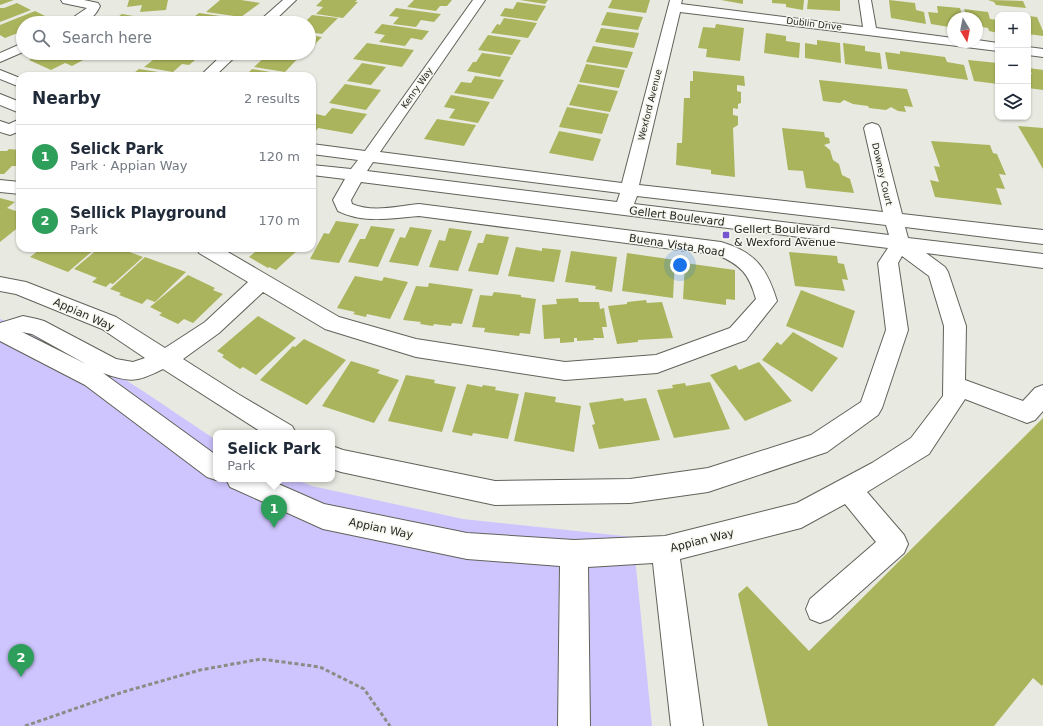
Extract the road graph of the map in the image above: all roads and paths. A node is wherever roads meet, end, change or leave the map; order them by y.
1 (67, 0) edge
2 (290, 0) edge
3 (479, 0) edge
4 (865, 0) edge
5 (675, 4) edge
6 (84, 16) edge
7 (272, 16) edge
8 (870, 31) junction
9 (947, 41) edge
10 (983, 45) edge
11 (995, 47) edge
12 (16, 50) edge
13 (1031, 51) edge
14 (1043, 53) edge
15 (0, 58) edge
16 (224, 60) edge
17 (211, 72) edge
18 (0, 74) edge
19 (16, 81) edge
20 (0, 99) edge
21 (16, 106) edge
22 (0, 126) edge
23 (16, 126) edge
24 (872, 128) dead end
25 (316, 150) edge
26 (368, 156) junction
27 (316, 171) edge
28 (355, 176) junction
29 (0, 186) edge
30 (16, 188) edge
31 (629, 189) junction
32 (624, 210) junction
33 (893, 219) junction
34 (1043, 237) edge
35 (900, 244) junction
36 (213, 252) edge
37 (1043, 261) edge
38 (262, 280) junction
39 (0, 284) edge
40 (0, 331) edge
41 (163, 359) junction
42 (954, 385) junction
43 (1043, 395) edge
44 (279, 430) edge
45 (335, 459) edge
46 (213, 467) edge
47 (246, 482) edge
48 (849, 489) junction
49 (665, 549) junction
50 (574, 554) junction
51 (820, 609) dead end
52 (26, 726) edge
53 (390, 726) edge
54 (574, 726) edge
55 (687, 726) edge

1 - 6 street
2 - 7 street
3 - 26 street, Kenry Way
4 - 8 street
5 - 8 street, Dublin Drive
5 - 31 street, Wexford Avenue
8 - 9 street, Dublin Drive
10 - 11 street, Dublin Drive
12 - 15 street
13 - 14 street
16 - 17 street
18 - 19 street
20 - 21 street
22 - 23 street
24 - 33 street, Downey Court
25 - 26 street, Gellert Boulevard
26 - 28 street, Kenry Way
26 - 31 street, Gellert Boulevard
27 - 28 street, Gellert Boulevard
28 - 32 street, Gellert Boulevard
28 - 38 street, Buena Vista Road
29 - 30 street
31 - 32 street, Wexford Avenue
31 - 33 street, Gellert Boulevard
32 - 35 street, Gellert Boulevard
33 - 34 street, Gellert Boulevard
33 - 35 street
35 - 37 street, Gellert Boulevard
35 - 42 street, Appian Way
35 - 45 street
36 - 38 street, Buena Vista Road
38 - 41 street
39 - 41 street, Appian Way
40 - 41 street
40 - 46 street
41 - 44 street, Appian Way
42 - 43 street
42 - 48 street, Appian Way
47 - 50 street, Appian Way
48 - 49 street, Appian Way
48 - 51 street
49 - 50 street, Appian Way
49 - 55 street
50 - 54 street
52 - 53 path

